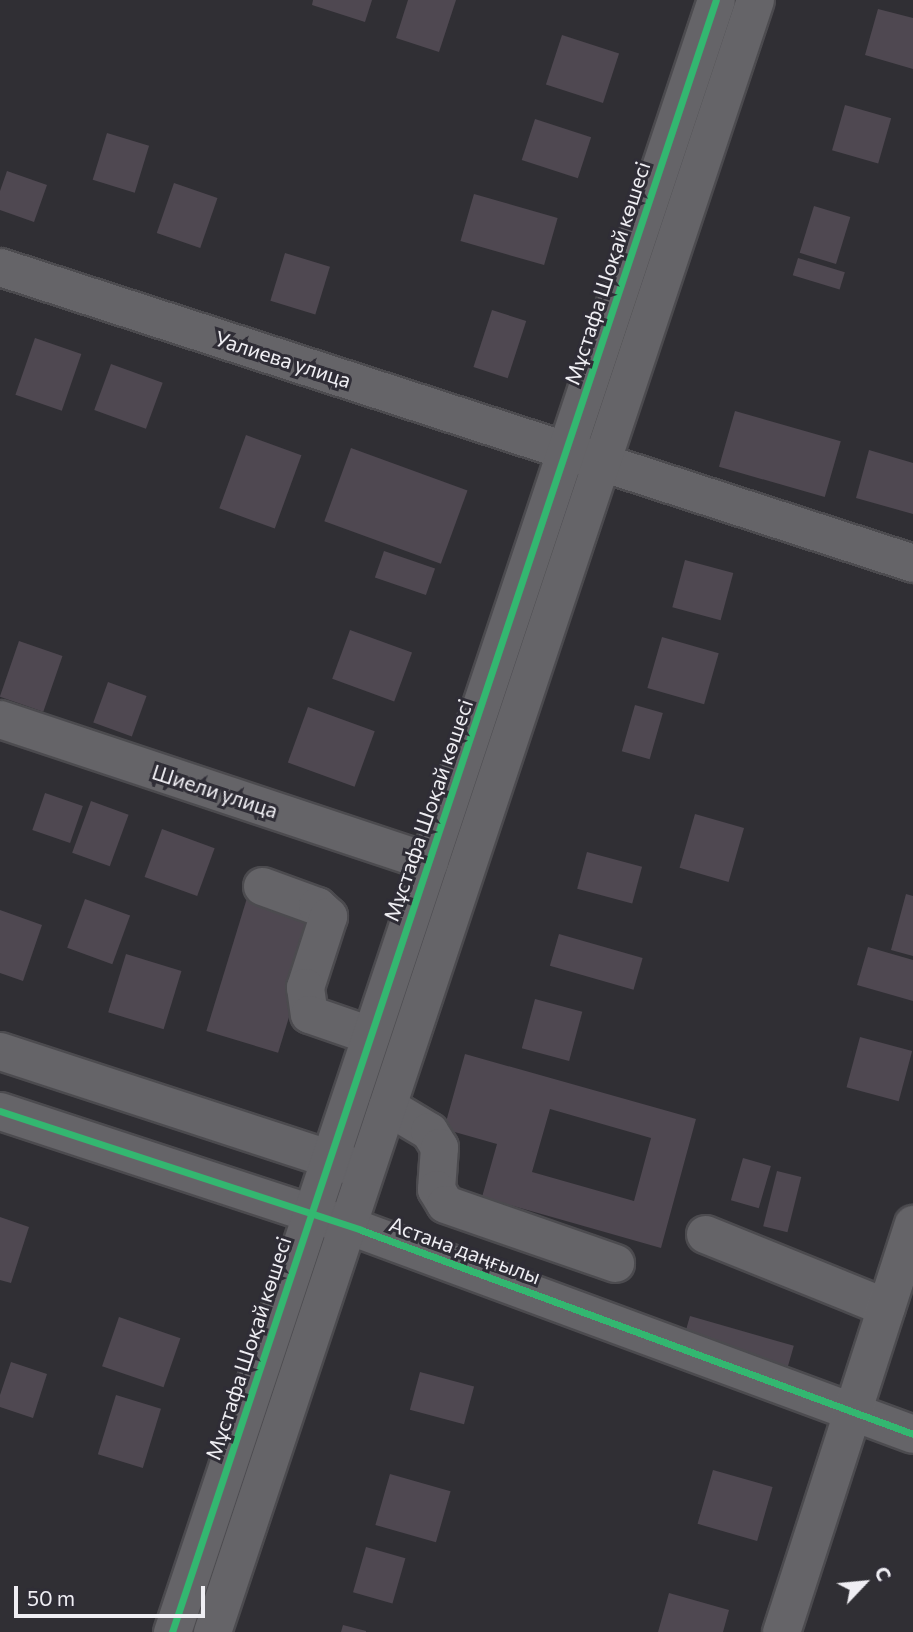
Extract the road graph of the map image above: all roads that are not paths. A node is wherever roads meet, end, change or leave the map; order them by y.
1 (705, 3) edge
2 (752, 10) edge
3 (0, 267) edge
4 (566, 451) junction
5 (602, 462) junction
6 (913, 563) edge
7 (0, 719) edge
8 (429, 862) junction
9 (262, 886) dead end
10 (370, 1035) junction
11 (0, 1051) edge
12 (387, 1105) junction
13 (0, 1111) edge
14 (330, 1159) junction
15 (366, 1171) junction
16 (312, 1214) junction
17 (913, 1224) edge
18 (347, 1226) junction
19 (705, 1234) dead end
20 (615, 1263) dead end
21 (886, 1307) junction
22 (852, 1411) junction
23 (913, 1434) edge
24 (172, 1632) edge
25 (212, 1632) edge
26 (781, 1632) edge

1 - 2 street
1 - 4 street, Мұстафа Шоқай көшесі
2 - 5 street
3 - 4 street, Уалиева улица
4 - 5 street, Уалиева улица
4 - 8 street, Мұстафа Шоқай көшесі
5 - 6 street, Уалиева улица
5 - 12 street
7 - 8 street, Шиели улица
8 - 10 street, Мұстафа Шоқай көшесі
9 - 10 street
10 - 14 street, Мұстафа Шоқай көшесі
11 - 14 street
12 - 15 street
12 - 20 street
13 - 16 street, Астана даңғылы
14 - 15 street
14 - 16 street, Мұстафа Шоқай көшесі
15 - 18 street
16 - 18 street, Астана даңғылы
16 - 24 street, Мұстафа Шоқай көшесі
17 - 21 street
18 - 22 street, Астана даңғылы
18 - 25 street
19 - 21 street
21 - 22 street
22 - 23 street, Астана даңғылы
22 - 26 street

